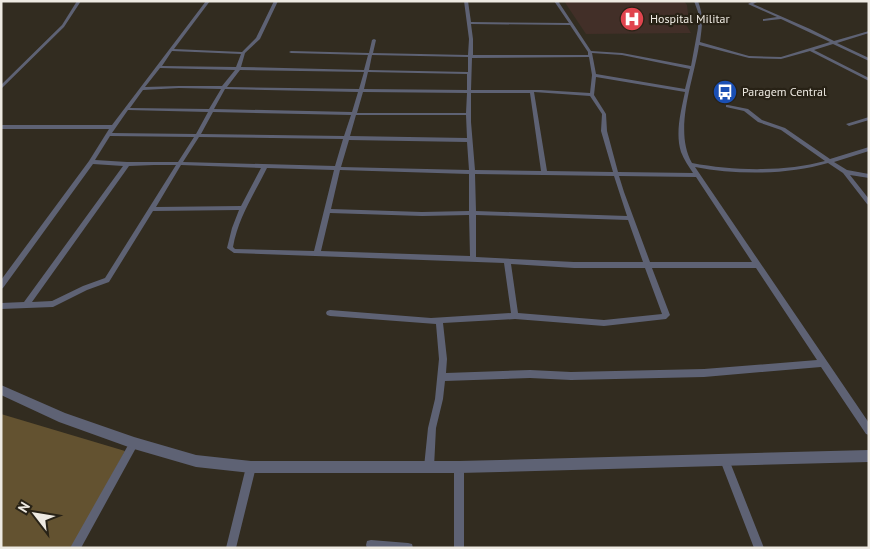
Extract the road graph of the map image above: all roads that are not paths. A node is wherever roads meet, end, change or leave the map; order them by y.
1 (79, 1) edge
2 (208, 1) edge
3 (276, 1) edge
4 (466, 1) edge
5 (556, 1) edge
6 (696, 1) edge
7 (757, 1) edge
8 (781, 18) junction
9 (764, 20) dead end
10 (469, 23) junction
11 (571, 24) junction
12 (868, 33) edge
13 (374, 40) dead end
14 (834, 42) junction
15 (697, 43) junction
16 (810, 49) junction
17 (171, 50) junction
18 (291, 52) dead end
19 (243, 53) junction
20 (370, 53) junction
21 (590, 54) junction
22 (470, 56) junction
23 (869, 60) edge
24 (159, 67) junction
25 (692, 68) junction
26 (238, 70) junction
27 (365, 72) junction
28 (470, 73) junction
29 (594, 75) junction
30 (869, 80) edge
31 (1, 88) edge
32 (142, 89) junction
33 (223, 89) junction
34 (686, 90) junction
35 (361, 91) junction
36 (470, 92) junction
37 (532, 92) junction
38 (592, 95) junction
39 (728, 106) dead end
40 (127, 110) junction
41 (212, 112) junction
42 (354, 114) junction
43 (469, 114) junction
44 (869, 118) edge
45 (849, 124) dead end
46 (1, 127) edge
47 (113, 127) junction
48 (108, 134) junction
49 (197, 136) junction
50 (346, 137) junction
51 (470, 140) junction
52 (869, 150) edge
53 (91, 162) junction
54 (828, 162) junction
55 (127, 164) junction
56 (690, 164) junction
57 (179, 165) junction
58 (265, 166) junction
59 (338, 167) junction
60 (472, 172) junction
61 (845, 172) junction
62 (544, 173) junction
63 (615, 173) junction
64 (698, 176) junction
65 (869, 176) edge
66 (869, 203) edge
67 (244, 208) junction
68 (152, 209) junction
69 (327, 211) junction
70 (472, 213) junction
71 (631, 218) junction
72 (317, 253) junction
73 (473, 259) junction
74 (507, 262) junction
75 (647, 264) junction
76 (758, 265) junction
77 (1, 286) edge
78 (26, 305) junction
79 (1, 306) edge
80 (330, 313) dead end
81 (515, 316) junction
82 (439, 321) junction
83 (824, 363) junction
84 (441, 378) junction
85 (1, 390) edge
86 (869, 431) edge
87 (134, 443) junction
88 (869, 456) edge
89 (725, 460) junction
90 (252, 467) junction
91 (429, 467) junction
92 (459, 467) junction
93 (371, 544) dead end
94 (75, 548) edge
95 (231, 548) edge
96 (408, 548) edge
97 (459, 548) edge
98 (759, 548) edge

1 - 31 street
2 - 17 street
3 - 19 street
4 - 10 street
5 - 11 street
6 - 15 street
7 - 8 street
8 - 9 street
8 - 14 street
10 - 11 street
10 - 22 street
11 - 21 street
12 - 14 street
13 - 20 street
14 - 16 street
14 - 23 street
15 - 16 street
15 - 25 street
16 - 30 street
17 - 19 street
17 - 24 street
18 - 20 street
19 - 26 street
20 - 22 street
20 - 27 street
21 - 22 street
21 - 25 street
21 - 29 street
22 - 28 street
24 - 26 street
24 - 32 street
25 - 34 street
26 - 27 street
26 - 33 street
27 - 28 street
27 - 35 street
28 - 36 street
29 - 34 street
29 - 38 street
32 - 33 street
32 - 40 street
33 - 35 street
33 - 41 street
34 - 56 street
35 - 36 street
35 - 42 street
36 - 37 street
36 - 43 street
37 - 38 street
37 - 62 street
38 - 63 street
39 - 54 street
40 - 41 street
40 - 47 street
41 - 42 street
41 - 49 street
42 - 43 street
42 - 50 street
43 - 51 street
44 - 45 street
46 - 47 street
47 - 48 street
48 - 49 street
48 - 53 street
49 - 50 street
49 - 57 street
50 - 51 street
50 - 59 street
51 - 60 street
52 - 54 street
53 - 55 street
53 - 77 street
54 - 56 street
54 - 61 street
55 - 57 street
55 - 78 street
56 - 64 street
57 - 58 street
57 - 68 street
58 - 59 street
58 - 67 street
59 - 60 street
59 - 69 street
60 - 62 street
60 - 70 street
61 - 65 street
61 - 66 street
62 - 63 street
63 - 64 street
63 - 71 street
64 - 76 street
67 - 68 street
67 - 72 street
68 - 78 street
69 - 70 street
69 - 72 street
70 - 71 street
70 - 73 street
71 - 75 street
72 - 73 street
73 - 74 street
74 - 75 street
74 - 81 street
75 - 76 street
75 - 81 street
76 - 83 street
78 - 79 street
80 - 82 street
81 - 82 street
82 - 84 street
83 - 84 street
83 - 86 street
84 - 91 street
85 - 87 street
87 - 90 street
87 - 94 street
88 - 89 street
89 - 92 street
89 - 98 street
90 - 91 street
90 - 95 street
91 - 92 street
92 - 97 street
93 - 96 street

